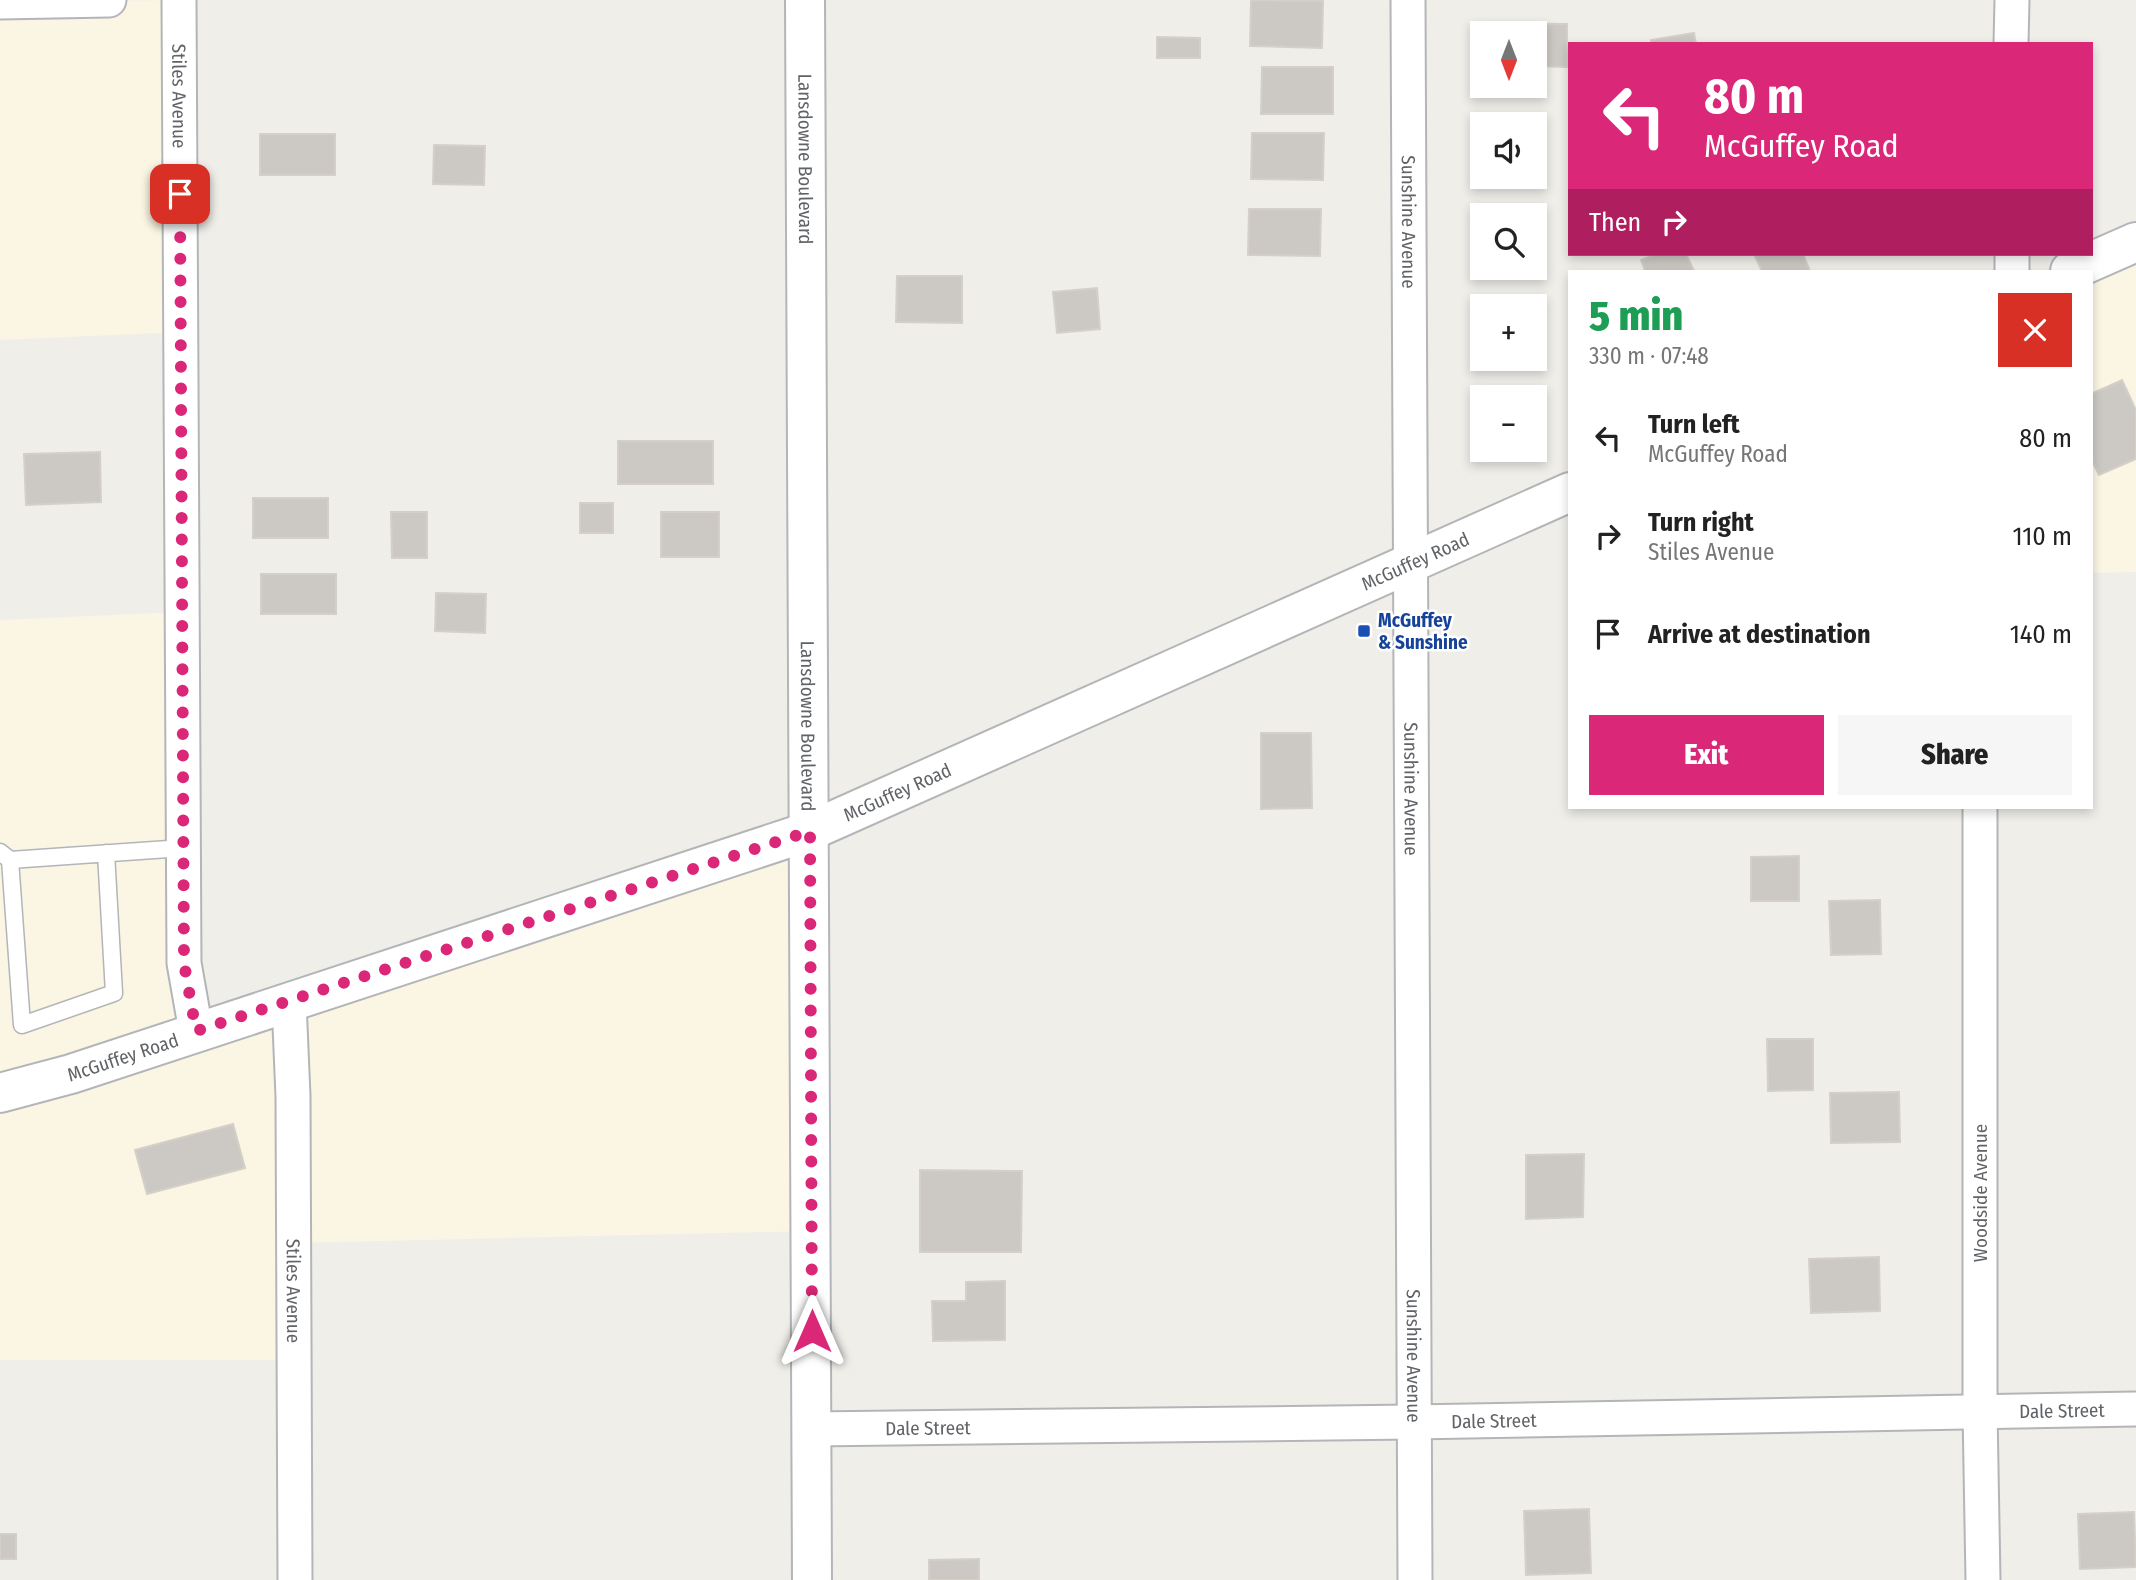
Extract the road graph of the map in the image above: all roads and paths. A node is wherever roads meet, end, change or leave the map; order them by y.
1 (109, 0) edge
2 (179, 0) edge
3 (805, 0) edge
4 (1408, 0) edge
5 (2012, 0) edge
6 (0, 2) edge
7 (2011, 42) edge
8 (2136, 242) edge
9 (2072, 270) edge
10 (1568, 493) edge
11 (1410, 563) junction
12 (1980, 809) edge
13 (810, 831) junction
14 (183, 848) junction
15 (106, 853) junction
16 (5, 856) edge
17 (289, 1002) junction
18 (196, 1031) junction
19 (0, 1093) edge
20 (2136, 1409) edge
21 (1980, 1411) junction
22 (1412, 1422) junction
23 (812, 1429) junction
24 (295, 1580) edge
25 (812, 1580) edge
26 (1415, 1580) edge
27 (1983, 1580) edge

1 - 6 street
2 - 14 street, Stiles Avenue
3 - 13 street, Lansdowne Boulevard
4 - 11 street, Sunshine Avenue
5 - 7 street
8 - 9 street
10 - 11 street, McGuffey Road
11 - 13 street, McGuffey Road
11 - 22 street, Sunshine Avenue
12 - 21 street, Woodside Avenue
13 - 17 street, McGuffey Road
13 - 23 street, Lansdowne Boulevard
14 - 15 lane
14 - 18 street, Stiles Avenue
15 - 16 lane
15 - 16 lane
17 - 18 street, McGuffey Road
17 - 24 street, Stiles Avenue
18 - 19 street, McGuffey Road
20 - 21 street, Dale Street
21 - 22 street, Dale Street
21 - 27 street, Woodside Avenue
22 - 23 street, Dale Street
22 - 26 street, Sunshine Avenue
23 - 25 street, Lansdowne Boulevard

